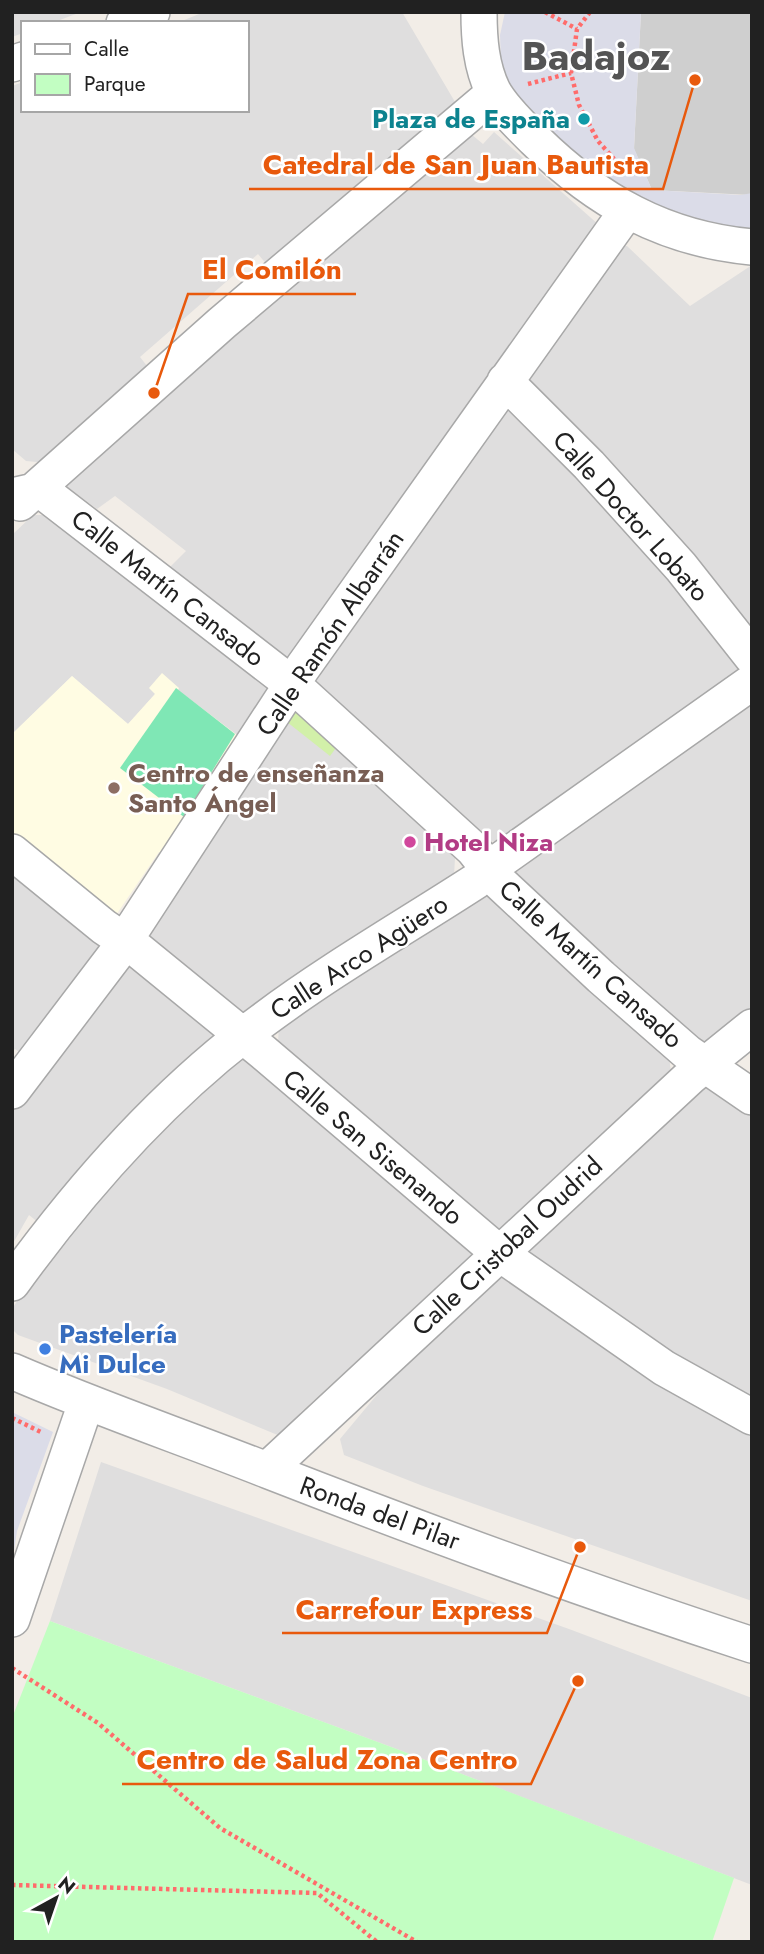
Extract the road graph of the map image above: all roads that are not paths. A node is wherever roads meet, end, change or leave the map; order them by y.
1 (152, 12) edge
2 (480, 12) edge
3 (129, 21) edge
4 (494, 93) junction
5 (627, 211) junction
6 (752, 247) edge
7 (505, 380) junction
8 (20, 499) edge
9 (752, 657) edge
10 (752, 681) edge
11 (293, 685) junction
12 (12, 852) edge
13 (488, 869) junction
14 (125, 941) junction
15 (752, 1027) edge
16 (243, 1037) junction
17 (706, 1064) junction
18 (12, 1091) edge
19 (752, 1097) edge
20 (499, 1253) junction
21 (12, 1283) edge
22 (12, 1371) edge
23 (86, 1403) junction
24 (752, 1417) edge
25 (267, 1470) junction
26 (12, 1619) edge
27 (752, 1645) edge

1 - 3 street
2 - 4 street
4 - 5 street
4 - 8 street
5 - 6 street
5 - 7 street, Calle Ramón Albarrán
7 - 9 street, Calle Doctor Lobato
7 - 11 street, Calle Ramón Albarrán
8 - 11 street, Calle Martín Cansado
10 - 13 street, Calle Arco Agüero
11 - 13 street, Calle Martín Cansado
11 - 14 street, Calle Ramón Albarrán
12 - 14 street, Calle San Sisenando
13 - 16 street, Calle Arco Agüero
13 - 17 street, Calle Martín Cansado
14 - 16 street, Calle San Sisenando
14 - 18 street, Calle Ramón Albarrán
15 - 17 street, Calle Cristobal Oudrid
16 - 20 street, Calle San Sisenando
16 - 21 street, Calle Arco Agüero
17 - 19 street, Calle Martín Cansado
17 - 20 street, Calle Cristobal Oudrid
20 - 24 street, Calle San Sisenando
20 - 25 street, Calle Cristobal Oudrid
22 - 23 street, Ronda del Pilar
23 - 25 street, Ronda del Pilar
23 - 26 street
25 - 27 street, Ronda del Pilar

